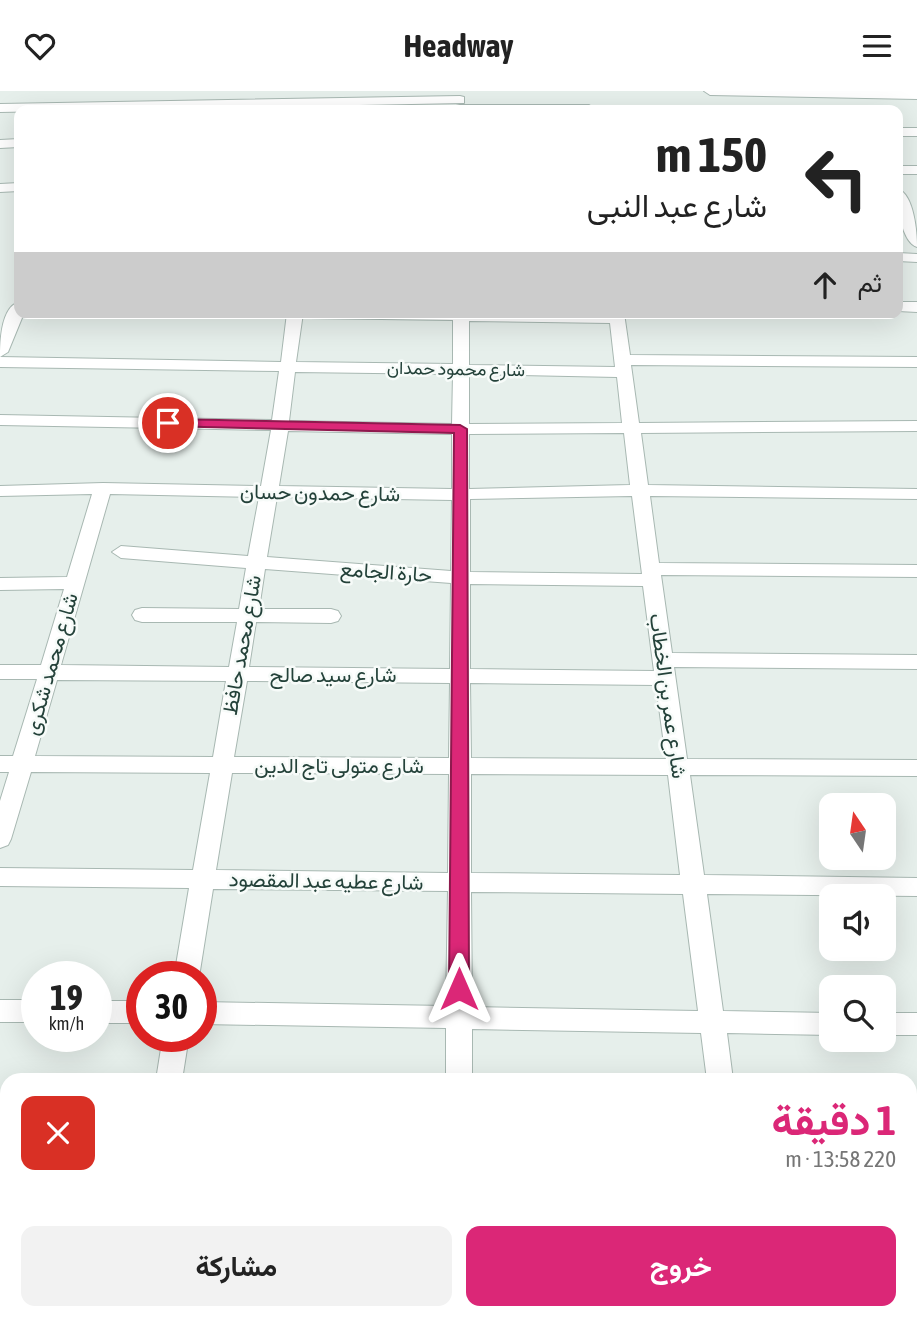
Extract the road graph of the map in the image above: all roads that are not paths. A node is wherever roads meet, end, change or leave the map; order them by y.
1 (710, 91) edge
2 (858, 92) edge
3 (917, 95) edge
4 (323, 101) edge
5 (460, 102) edge
6 (219, 105) edge
7 (508, 105) edge
8 (906, 210) edge
9 (917, 243) edge
10 (14, 319) edge
11 (294, 319) edge
12 (461, 319) edge
13 (617, 319) edge
14 (0, 352) edge
15 (0, 362) edge
16 (917, 362) edge
17 (288, 366) junction
18 (624, 366) junction
19 (460, 370) junction
20 (0, 420) edge
21 (280, 426) junction
22 (917, 426) edge
23 (633, 428) junction
24 (460, 429) junction
25 (103, 488) junction
26 (640, 490) junction
27 (0, 491) edge
28 (268, 491) junction
29 (460, 493) junction
30 (917, 493) edge
31 (121, 552) dead end
32 (257, 562) junction
33 (917, 571) edge
34 (652, 575) junction
35 (460, 578) junction
36 (75, 583) junction
37 (0, 584) edge
38 (142, 615) dead end
39 (247, 615) junction
40 (331, 616) dead end
41 (917, 662) edge
42 (665, 669) junction
43 (0, 672) edge
44 (48, 673) junction
45 (237, 675) junction
46 (460, 676) junction
47 (11, 764) edge
48 (222, 765) junction
49 (459, 767) junction
50 (678, 768) junction
51 (917, 768) edge
52 (0, 839) edge
53 (0, 877) edge
54 (202, 879) junction
55 (459, 883) junction
56 (694, 886) junction
57 (917, 887) edge
58 (189, 961) edge
59 (0, 1011) edge
60 (21, 1011) edge
61 (217, 1013) edge
62 (459, 1016) junction
63 (712, 1023) junction
64 (819, 1024) edge
65 (896, 1024) edge
66 (917, 1024) edge
67 (173, 1052) edge
68 (170, 1073) edge
69 (459, 1073) edge
70 (719, 1073) edge

1 - 2 street
2 - 3 street
4 - 5 street
4 - 6 street
5 - 7 street
8 - 9 street
10 - 14 street
11 - 17 street, شارع محمد حافظ
12 - 19 street
13 - 18 street, شارع عمر بن الخطاب
15 - 17 street, شارع محمود حمدان
16 - 18 street, شارع محمود حمدان
17 - 19 street, شارع محمود حمدان
17 - 21 street, شارع محمد حافظ
18 - 19 street, شارع محمود حمدان
18 - 23 street, شارع عمر بن الخطاب
19 - 24 street
20 - 21 street
21 - 24 street
21 - 28 street, شارع محمد حافظ
22 - 23 street
23 - 24 street
23 - 26 street, شارع عمر بن الخطاب
24 - 29 street
25 - 27 street, شارع حمدون حسان
25 - 28 street, شارع حمدون حسان
25 - 36 street, شارع محمد شكرى
26 - 29 street, شارع حمدون حسان
26 - 30 street, شارع حمدون حسان
26 - 34 street, شارع عمر بن الخطاب
28 - 29 street, شارع حمدون حسان
28 - 32 street, شارع محمد حافظ
29 - 35 street
31 - 32 street, حارة الجامع
32 - 35 street, حارة الجامع
32 - 39 street, شارع محمد حافظ
33 - 34 street, حارة الجامع
34 - 35 street, حارة الجامع
34 - 42 street, شارع عمر بن الخطاب
35 - 46 street
36 - 37 street
36 - 44 street, شارع محمد شكرى
38 - 39 street
39 - 40 street
39 - 45 street, شارع محمد حافظ
41 - 42 street, شارع سيد صالح
42 - 46 street, شارع سيد صالح
42 - 50 street, شارع عمر بن الخطاب
43 - 44 street, شارع سيد صالح
44 - 45 street, شارع سيد صالح
44 - 47 street, شارع محمد شكرى
45 - 46 street, شارع سيد صالح
45 - 48 street, شارع محمد حافظ
46 - 49 street
47 - 48 street, شارع متولى تاج الدين
47 - 52 street, شارع محمد شكرى
48 - 49 street, شارع متولى تاج الدين
48 - 54 street, شارع محمد حافظ
49 - 50 street, شارع متولى تاج الدين
49 - 55 street
50 - 51 street, شارع متولى تاج الدين
50 - 56 street, شارع عمر بن الخطاب
53 - 54 street, شارع عطيه عبد المقصود
54 - 55 street, شارع عطيه عبد المقصود
54 - 58 street, شارع محمد حافظ
55 - 56 street, شارع عطيه عبد المقصود
55 - 62 street
56 - 57 street, شارع عطيه عبد المقصود
56 - 63 street, شارع عمر بن الخطاب
59 - 60 street
61 - 62 street
62 - 63 street
62 - 69 street
63 - 64 street
63 - 70 street, شارع عمر بن الخطاب
65 - 66 street
67 - 68 street

